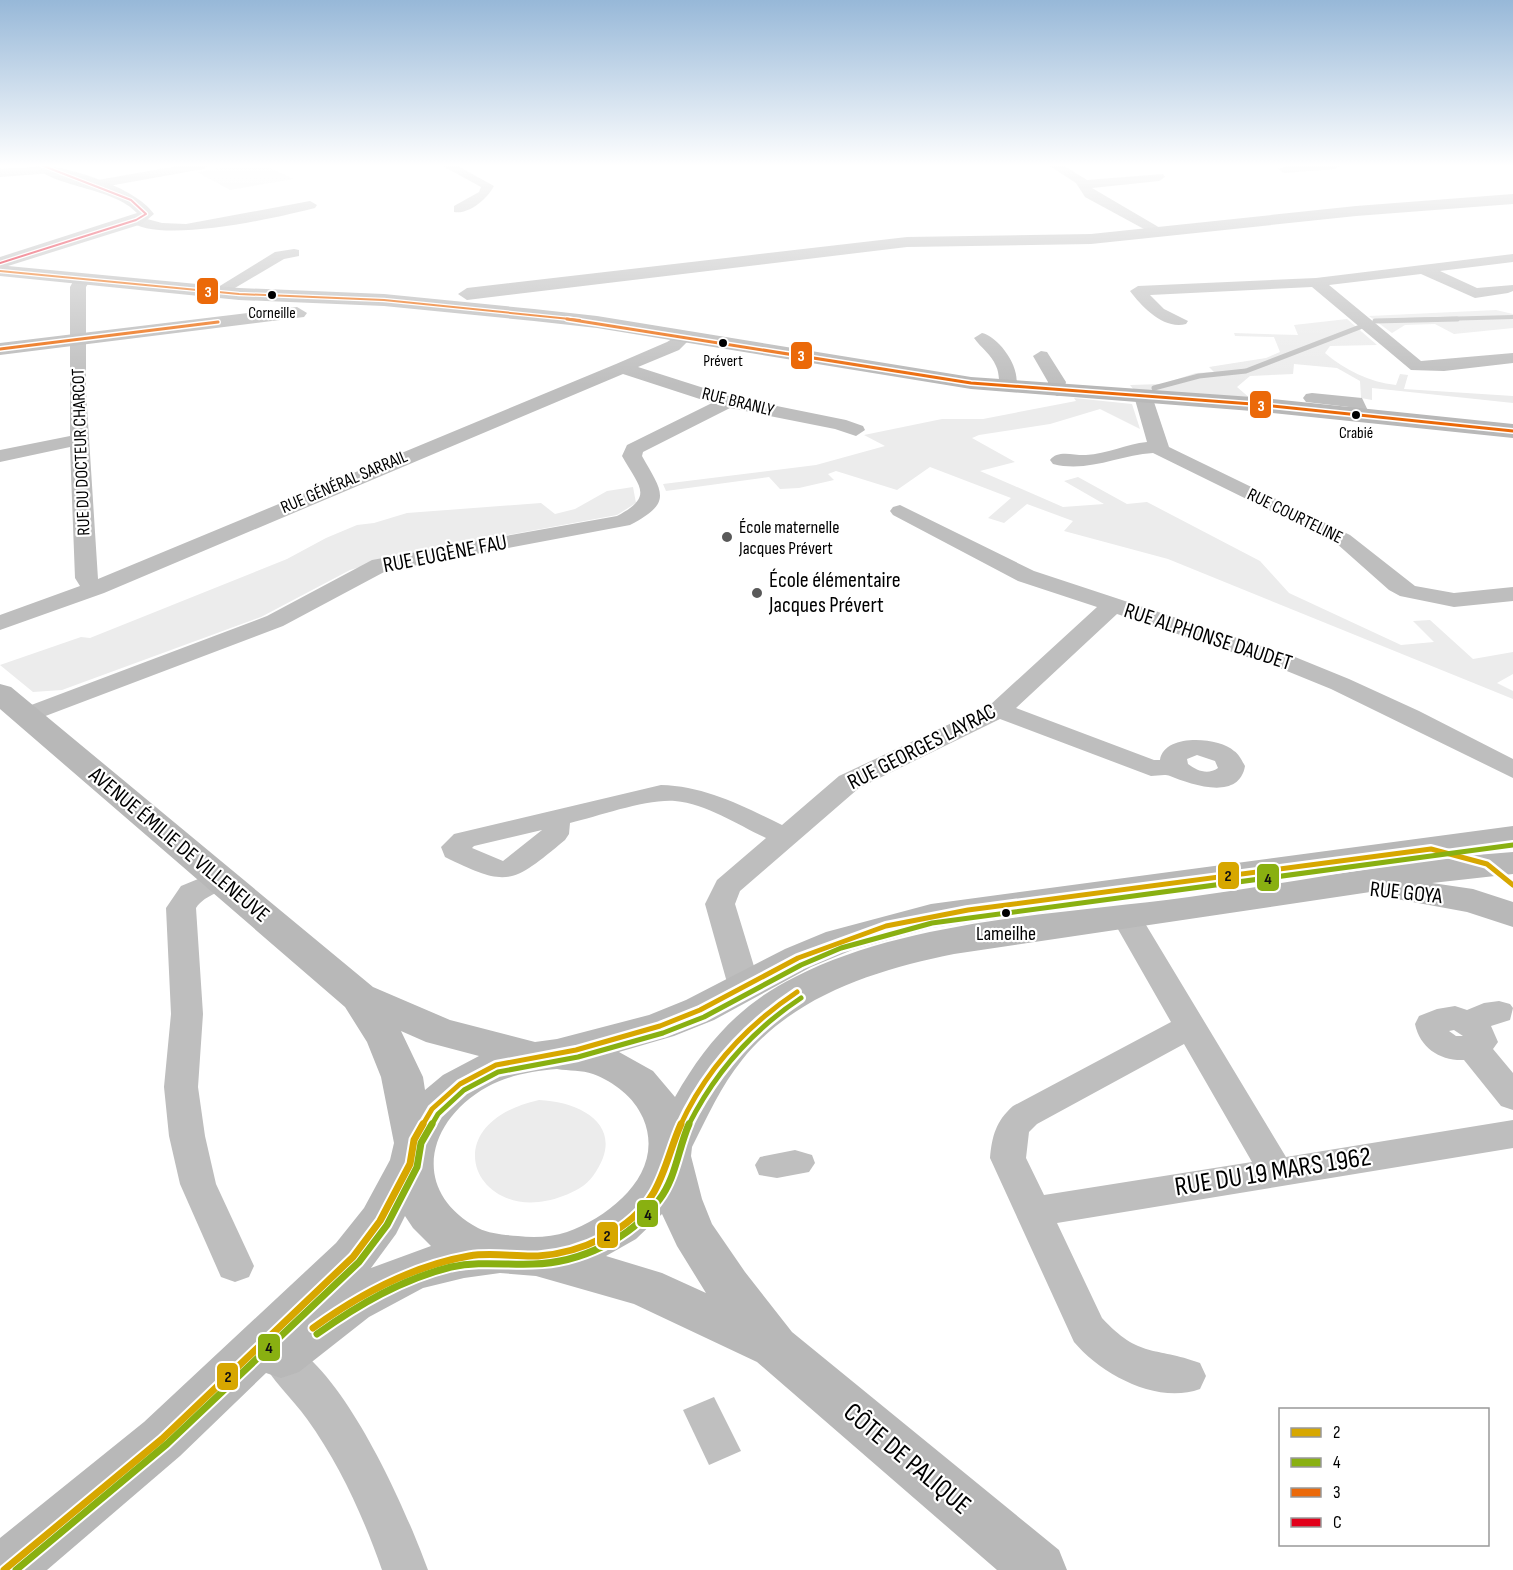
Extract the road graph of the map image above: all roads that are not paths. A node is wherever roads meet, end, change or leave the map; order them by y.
1 (78, 238) edge
2 (1090, 238) edge
3 (294, 253) dead end
4 (1513, 258) edge
5 (0, 263) edge
6 (1423, 269) junction
7 (0, 271) edge
8 (84, 279) junction
9 (1316, 282) junction
10 (1450, 282) junction
11 (1418, 286) dead end
12 (1508, 288) dead end
13 (218, 292) junction
14 (1354, 294) dead end
15 (1334, 296) junction
16 (344, 298) junction
17 (431, 304) junction
18 (1180, 321) dead end
19 (685, 336) junction
20 (982, 338) dead end
21 (77, 340) junction
22 (0, 349) edge
23 (1041, 357) dead end
24 (1513, 358) edge
25 (622, 368) junction
26 (1008, 387) junction
27 (1057, 390) junction
28 (1143, 396) junction
29 (1311, 398) dead end
30 (728, 402) junction
31 (1361, 415) junction
32 (856, 430) dead end
33 (1513, 431) edge
34 (81, 438) junction
35 (1158, 447) junction
36 (0, 456) edge
37 (1060, 460) dead end
38 (900, 511) dead end
39 (96, 588) junction
40 (1513, 594) edge
41 (1112, 606) junction
42 (0, 623) edge
43 (0, 693) edge
44 (999, 710) junction
45 (27, 715) junction
46 (1175, 767) dead end
47 (1513, 769) edge
48 (554, 819) dead end
49 (784, 837) junction
50 (1513, 837) edge
51 (1487, 869) edge
52 (220, 879) junction
53 (1338, 889) junction
54 (1126, 917) junction
55 (744, 987) junction
56 (359, 997) junction
57 (1190, 1026) junction
58 (1481, 1027) dead end
59 (546, 1055) junction
60 (1513, 1097) edge
61 (1513, 1134) edge
62 (670, 1151) junction
63 (412, 1152) junction
64 (1276, 1171) junction
65 (1033, 1212) junction
66 (523, 1256) junction
67 (235, 1266) dead end
68 (775, 1347) junction
69 (280, 1357) junction
70 (1185, 1376) dead end
71 (162, 1439) junction
72 (4, 1570) edge
73 (405, 1570) edge
74 (1039, 1570) edge

1 - 5 street
2 - 17 street
3 - 13 street
4 - 6 street
6 - 9 street
6 - 10 street
7 - 8 street
8 - 13 street
8 - 21 street, RUE DU DOCTEUR CHARCOT
9 - 15 street
9 - 18 street
10 - 11 street
10 - 12 street
13 - 16 street
14 - 15 street
15 - 24 street
16 - 17 street
16 - 21 street
17 - 19 street
19 - 25 street, RUE GÉNÉRAL SARRAIL
19 - 26 street
20 - 26 street
21 - 22 street
21 - 34 street, RUE DU DOCTEUR CHARCOT
23 - 27 street
25 - 30 street, RUE BRANLY
25 - 39 street, RUE GÉNÉRAL SARRAIL
26 - 27 street
27 - 28 street
28 - 31 street
28 - 35 street
29 - 31 street
30 - 32 street, RUE BRANLY
30 - 45 street, RUE EUGÈNE FAU
31 - 33 street
34 - 36 street
34 - 39 street, RUE DU DOCTEUR CHARCOT
35 - 37 street
35 - 40 street, RUE COURTELINE
38 - 41 street, RUE ALPHONSE DAUDET
39 - 42 street, RUE GÉNÉRAL SARRAIL
41 - 44 street, RUE GEORGES LAYRAC
41 - 47 street, RUE ALPHONSE DAUDET
43 - 45 street, AVENUE ÉMILIE DE VILLENEUVE
44 - 46 street
44 - 49 street, RUE GEORGES LAYRAC
45 - 52 street, AVENUE ÉMILIE DE VILLENEUVE
48 - 49 street
49 - 55 street, RUE GEORGES LAYRAC
50 - 51 street
51 - 53 street
51 - 53 street, RUE GOYA
51 - 55 street
52 - 56 street, AVENUE ÉMILIE DE VILLENEUVE
52 - 67 street
53 - 54 street
54 - 57 street
54 - 62 street
55 - 59 street
56 - 59 street, AVENUE ÉMILIE DE VILLENEUVE
56 - 63 street, AVENUE ÉMILIE DE VILLENEUVE
57 - 64 street
57 - 65 street
58 - 60 street
59 - 62 street, CÔTE DE PALIQUE
59 - 63 street
61 - 64 street, RUE DU 19 MARS 1962
62 - 66 street
62 - 68 street, CÔTE DE PALIQUE
63 - 66 street, AVENUE ÉMILIE DE VILLENEUVE
63 - 71 street
64 - 65 street, RUE DU 19 MARS 1962
65 - 70 street
66 - 68 street, CÔTE DE PALIQUE
66 - 69 street
68 - 74 street, CÔTE DE PALIQUE
69 - 71 street
69 - 73 street
71 - 72 street

